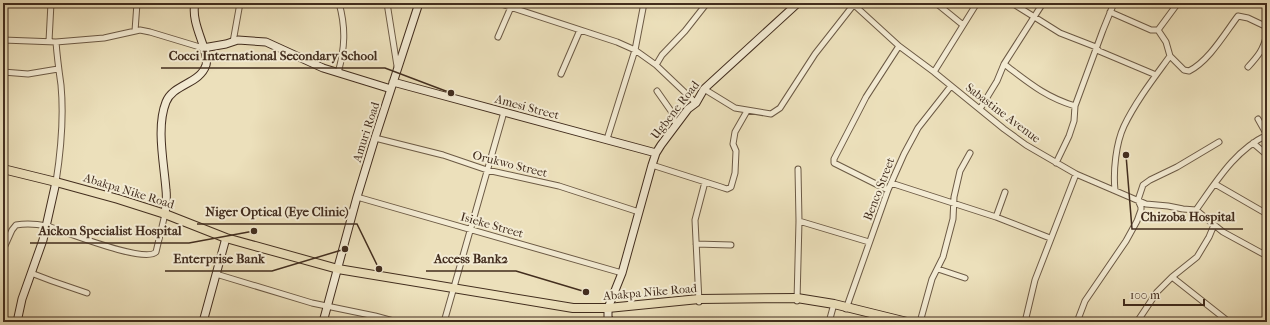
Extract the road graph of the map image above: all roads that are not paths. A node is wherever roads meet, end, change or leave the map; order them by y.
1 (51, 3) edge
2 (137, 3) edge
3 (195, 3) edge
4 (240, 3) edge
5 (339, 3) edge
6 (387, 3) edge
7 (419, 3) edge
8 (498, 3) edge
9 (644, 3) edge
10 (707, 3) edge
11 (798, 3) edge
12 (853, 3) edge
13 (936, 3) edge
14 (977, 3) edge
15 (1012, 3) edge
16 (1043, 3) edge
17 (1114, 3) edge
18 (1178, 3) edge
19 (511, 8) junction
20 (1110, 12) junction
21 (1034, 16) junction
22 (963, 25) junction
23 (1267, 26) edge
24 (580, 30) junction
25 (1158, 30) junction
26 (135, 31) junction
27 (1267, 34) edge
28 (498, 37) dead end
29 (3, 40) edge
30 (49, 41) junction
31 (56, 42) junction
32 (232, 42) junction
33 (899, 46) junction
34 (1096, 47) junction
35 (203, 48) junction
36 (635, 50) junction
37 (1170, 56) junction
38 (1004, 64) junction
39 (656, 65) junction
40 (1248, 67) dead end
41 (58, 69) junction
42 (398, 69) junction
43 (3, 72) edge
44 (934, 72) junction
45 (338, 73) junction
46 (561, 74) dead end
47 (1156, 75) junction
48 (393, 82) junction
49 (951, 86) junction
50 (391, 89) junction
51 (704, 89) junction
52 (657, 91) dead end
53 (696, 103) junction
54 (1075, 106) junction
55 (980, 109) junction
56 (747, 111) junction
57 (504, 112) junction
58 (1258, 119) dead end
59 (676, 124) junction
60 (1267, 135) edge
61 (375, 138) junction
62 (607, 139) junction
63 (1219, 142) dead end
64 (1253, 143) junction
65 (970, 153) dead end
66 (656, 154) junction
67 (1267, 155) edge
68 (1056, 163) junction
69 (652, 165) junction
70 (3, 169) edge
71 (798, 169) dead end
72 (488, 170) junction
73 (3, 174) edge
74 (1076, 174) junction
75 (705, 182) junction
76 (892, 183) junction
77 (56, 184) junction
78 (1215, 184) junction
79 (888, 190) junction
80 (1115, 190) junction
81 (1005, 192) dead end
82 (357, 197) junction
83 (1138, 200) junction
84 (954, 204) junction
85 (1196, 210) junction
86 (640, 212) junction
87 (1267, 214) edge
88 (165, 216) junction
89 (996, 217) junction
90 (800, 221) junction
91 (1214, 225) junction
92 (46, 226) junction
93 (470, 229) junction
94 (1050, 238) junction
95 (226, 240) junction
96 (870, 242) junction
97 (696, 244) junction
98 (731, 245) dead end
99 (3, 250) edge
100 (1267, 256) edge
101 (938, 269) junction
102 (337, 271) junction
103 (622, 272) junction
104 (32, 273) junction
105 (216, 274) junction
106 (1172, 276) junction
107 (965, 278) dead end
108 (453, 290) junction
109 (87, 293) dead end
110 (797, 300) junction
111 (699, 301) junction
112 (834, 306) junction
113 (328, 307) junction
114 (846, 309) junction
115 (608, 316) edge
116 (1267, 318) edge
117 (17, 321) edge
118 (889, 321) edge
119 (29, 322) edge
120 (204, 322) edge
121 (323, 322) edge
122 (397, 322) edge
123 (444, 322) edge
124 (829, 322) edge
125 (907, 322) edge
126 (920, 322) edge
127 (1024, 322) edge
128 (1077, 322) edge
129 (1137, 322) edge
130 (1229, 322) edge
131 (1265, 322) edge

1 - 30 street
2 - 26 street
3 - 35 street
4 - 32 street
5 - 45 street
6 - 42 street
7 - 42 street, Amuri Road
8 - 19 street
9 - 36 street
10 - 39 street
11 - 51 street, Ugbene Road
12 - 33 street, Sabastine Avenue
12 - 56 street
13 - 22 street
14 - 22 street
15 - 21 street
16 - 21 street
17 - 20 street
18 - 25 street
19 - 24 street
19 - 28 street
20 - 25 street
20 - 34 street
21 - 34 street
21 - 38 street
22 - 44 street
23 - 37 street
24 - 36 street
24 - 46 street
25 - 37 street
26 - 31 street
26 - 35 street
27 - 40 street
29 - 30 street
30 - 31 street
31 - 41 street
32 - 35 street
32 - 45 street
33 - 44 street, Sabastine Avenue
33 - 79 street
34 - 47 street
34 - 54 street
35 - 88 street
36 - 39 street
36 - 62 street
37 - 47 street
38 - 54 street
38 - 55 street
39 - 53 street
41 - 43 street
41 - 77 street
42 - 48 street, Amuri Road
44 - 49 street, Sabastine Avenue
45 - 50 street
47 - 80 street
48 - 50 street, Amuri Road
48 - 57 street, Amesi Street
49 - 55 street, Sabastine Avenue
49 - 76 street, Benco Street
50 - 61 street, Amuri Road
51 - 53 street, Ugbene Road
51 - 56 street
52 - 59 street
53 - 59 street, Ugbene Road
54 - 68 street
55 - 68 street, Sabastine Avenue
56 - 75 street
57 - 62 street, Amesi Street
57 - 72 street
58 - 60 street
59 - 66 street, Ugbene Road
60 - 64 street
61 - 72 street, Orukwo Street
61 - 82 street, Amuri Road
62 - 66 street, Amesi Street
63 - 83 street
64 - 67 street
64 - 78 street
65 - 84 street
66 - 69 street, Ugbene Road
68 - 74 street, Sabastine Avenue
69 - 75 street
69 - 86 street, Ugbene Road
70 - 77 main road, Abakpa Nike Road
71 - 90 street
72 - 86 street, Orukwo Street
72 - 93 street
73 - 77 main road, Abakpa Nike Road
74 - 80 street, Sabastine Avenue
74 - 94 street
75 - 97 street
76 - 79 street, Benco Street
76 - 84 street
77 - 88 main road, Abakpa Nike Road
77 - 92 street
78 - 85 street
78 - 87 street
79 - 96 street, Benco Street
80 - 83 street, Sabastine Avenue
81 - 89 street
82 - 93 street, Isieke Street
82 - 102 street, Amuri Road
83 - 85 street, Sabastine Avenue
83 - 128 street
84 - 89 street
84 - 101 street
85 - 91 street
86 - 103 street, Ugbene Road
88 - 92 street
88 - 95 main road, Abakpa Nike Road
89 - 94 street
90 - 96 street
90 - 110 street
91 - 100 street
91 - 106 street
92 - 99 street
92 - 104 street
93 - 103 street, Isieke Street
93 - 108 street
94 - 127 street
95 - 102 main road, Abakpa Nike Road
95 - 105 street
96 - 114 street, Benco Street
97 - 98 street
97 - 111 street
101 - 107 street
101 - 126 street
102 - 108 main road, Abakpa Nike Road
102 - 113 street, Amuri Road
103 - 115 street, Ugbene Road
104 - 109 street
104 - 117 street
105 - 113 street
105 - 120 street
106 - 129 street
106 - 130 street
108 - 115 main road, Abakpa Nike Road
108 - 123 street
110 - 111 main road, Abakpa Nike Road
110 - 112 main road, Abakpa Nike Road
111 - 115 main road, Abakpa Nike Road
112 - 114 main road, Abakpa Nike Road
112 - 124 street
113 - 121 street, Amuri Road
113 - 122 street
114 - 118 main road, Abakpa Nike Road
116 - 131 street
117 - 119 street
118 - 125 main road, Abakpa Nike Road

